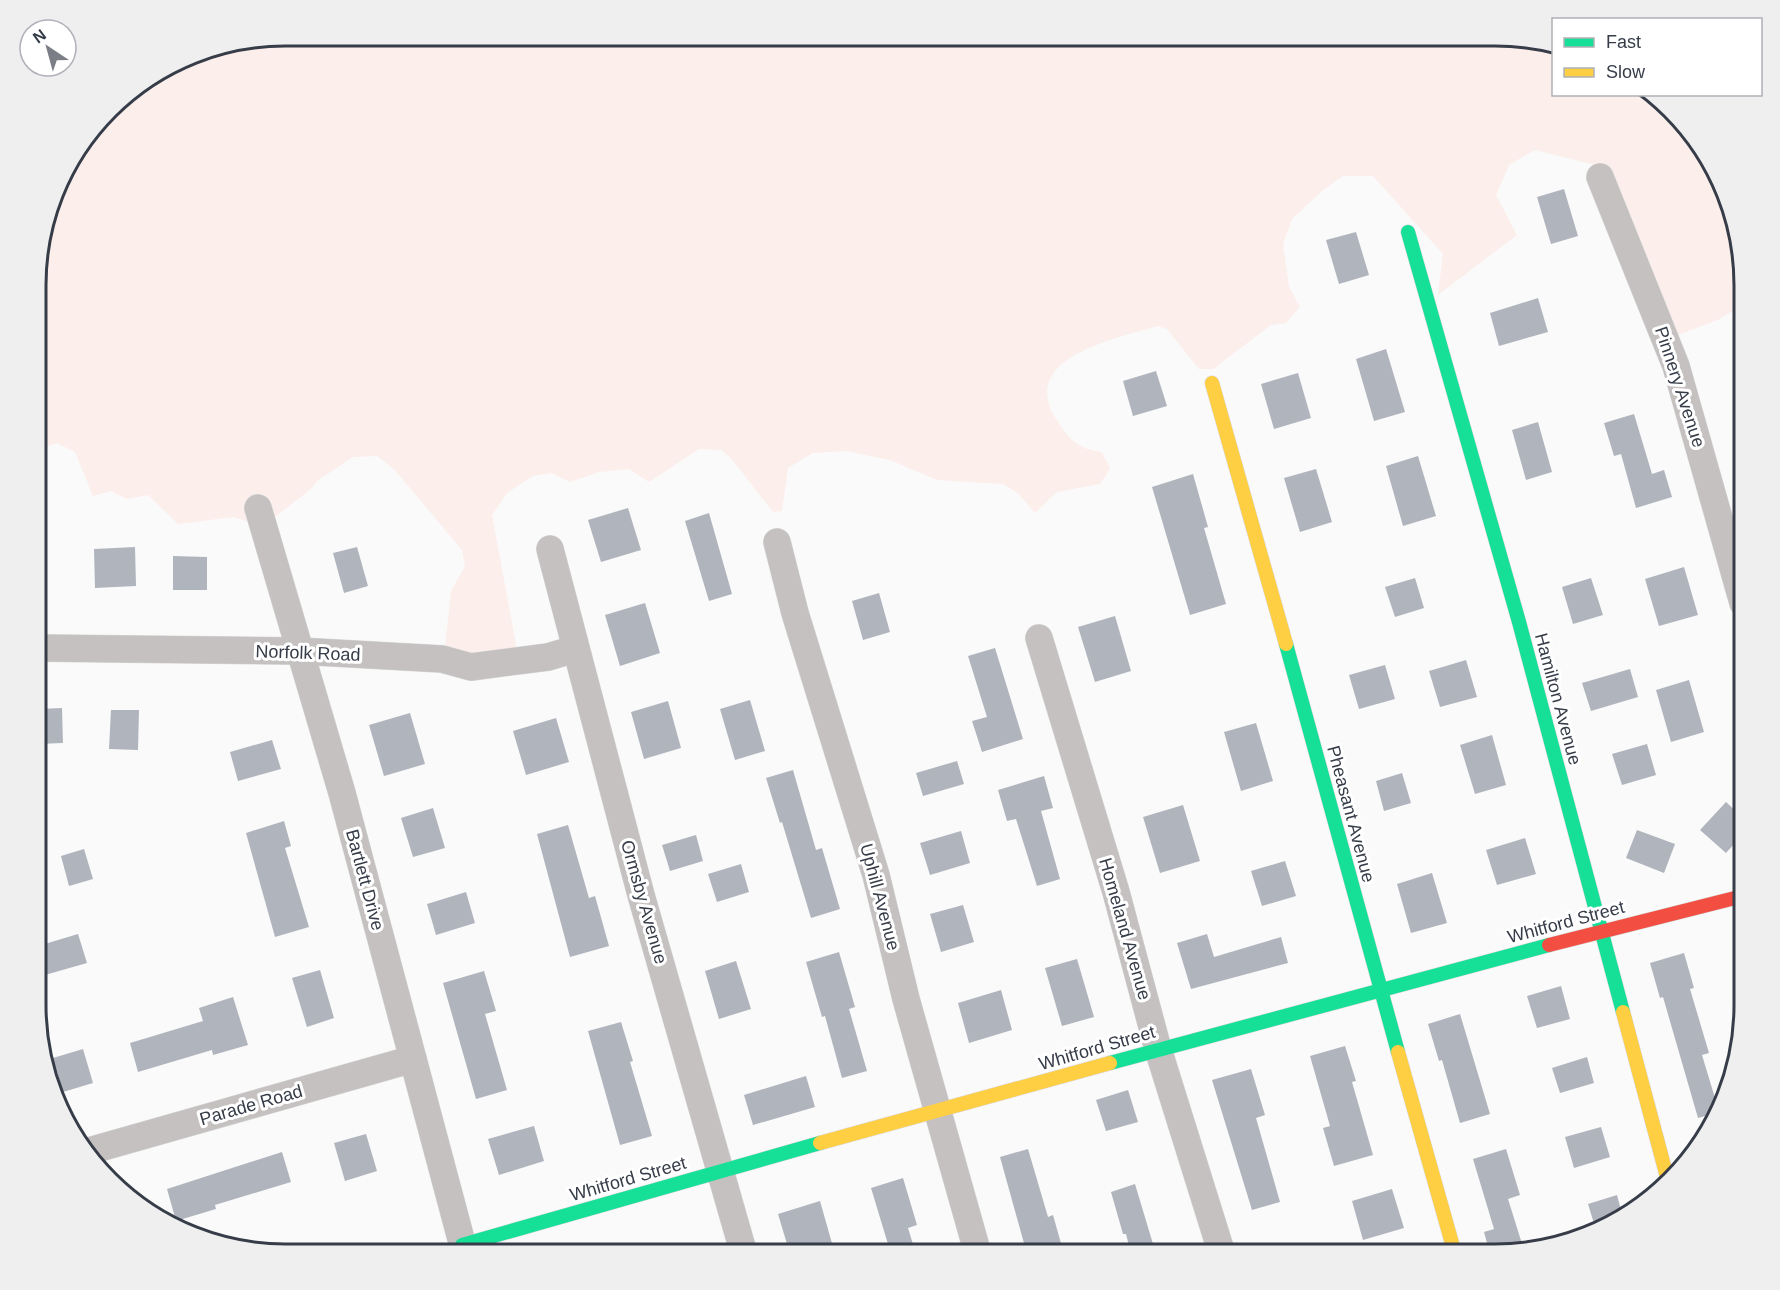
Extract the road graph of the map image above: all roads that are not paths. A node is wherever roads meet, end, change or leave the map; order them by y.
1 (1600, 177) dead end
2 (1408, 232) dead end
3 (1212, 383) dead end
4 (258, 508) dead end
5 (777, 542) dead end
6 (550, 549) dead end
7 (1734, 571) edge
8 (1039, 638) dead end
9 (46, 648) edge
10 (575, 649) junction
11 (299, 651) junction
12 (1734, 898) edge
13 (1599, 931) junction
14 (1381, 990) junction
15 (1158, 1049) junction
16 (413, 1059) junction
17 (937, 1111) junction
18 (95, 1149) edge
19 (720, 1171) junction
20 (1665, 1171) edge
21 (462, 1244) edge
22 (483, 1244) edge
23 (741, 1244) edge
24 (975, 1244) edge
25 (1219, 1244) edge
26 (1452, 1244) edge

1 - 7 street, Pinnery Avenue
2 - 13 street, Hamilton Avenue
3 - 14 street, Pheasant Avenue
4 - 11 street, Bartlett Drive
5 - 17 street, Uphill Avenue
6 - 10 street, Ormsby Avenue
8 - 15 street, Homeland Avenue
9 - 11 street, Norfolk Road
10 - 11 street, Norfolk Road
10 - 19 street, Ormsby Avenue
11 - 16 street, Bartlett Drive
12 - 13 street, Whitford Street
13 - 14 street, Whitford Street
13 - 20 street, Hamilton Avenue
14 - 15 street, Whitford Street
14 - 26 street, Pheasant Avenue
15 - 17 street, Whitford Street
15 - 25 street, Homeland Avenue
16 - 18 street, Parade Road
16 - 21 street, Bartlett Drive
17 - 19 street, Whitford Street
17 - 24 street, Uphill Avenue
19 - 22 street, Whitford Street
19 - 23 street, Ormsby Avenue

